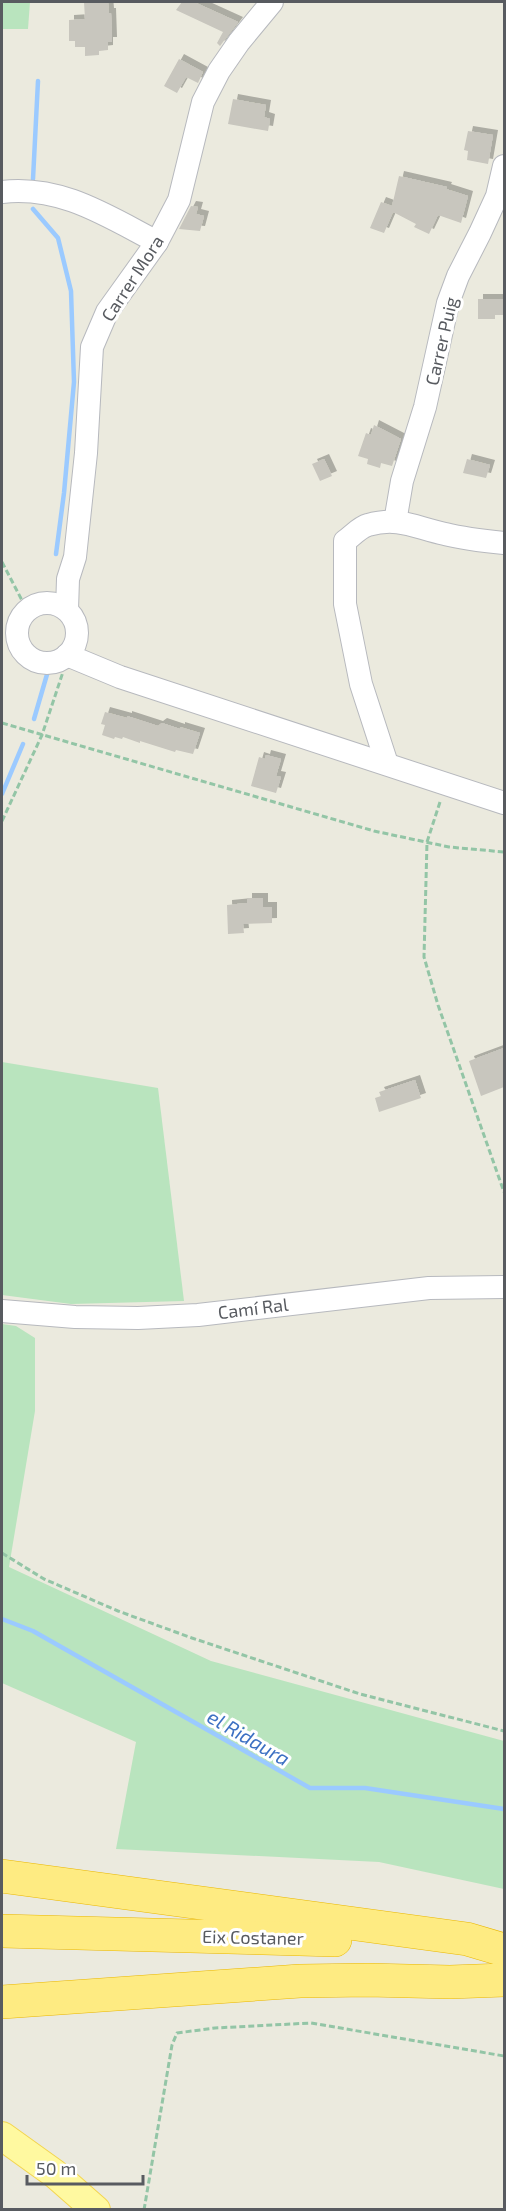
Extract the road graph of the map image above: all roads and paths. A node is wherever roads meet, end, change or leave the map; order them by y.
1 (272, 2) edge
2 (504, 166) edge
3 (2, 192) edge
4 (158, 242) junction
5 (395, 522) junction
6 (504, 543) edge
7 (2, 562) edge
8 (68, 579) junction
9 (66, 610) junction
10 (19, 623) edge
11 (67, 650) junction
12 (2, 723) edge
13 (42, 735) junction
14 (387, 764) junction
15 (446, 783) junction
16 (504, 803) edge
17 (2, 821) edge
18 (427, 842) junction
19 (504, 852) edge
20 (504, 1192) edge
21 (504, 1287) edge
22 (2, 1311) edge
23 (2, 1553) edge
24 (504, 1731) edge
25 (2, 1876) edge
26 (2, 1931) edge
27 (504, 1950) edge
28 (2, 1953) edge
29 (504, 1956) edge
30 (504, 1978) edge
31 (2, 2002) edge
32 (504, 2056) edge
33 (6, 2141) edge
34 (96, 2210) edge
35 (144, 2210) edge

1 - 4 street, Carrer Mora
2 - 5 street, Carrer Puig
3 - 4 street
4 - 8 street, Carrer Mora
5 - 6 street
5 - 14 street
7 - 10 path
8 - 9 street, Carrer Mora
8 - 10 street
9 - 10 street
9 - 11 street
10 - 11 street
11 - 13 path
11 - 14 street
12 - 13 path
13 - 17 path
13 - 18 path
14 - 15 street
15 - 16 street
15 - 18 path
18 - 19 path
18 - 20 path
21 - 22 street, Camí Ral
23 - 24 path
25 - 27 highway
26 - 29 highway, Eix Costaner
28 - 30 highway, Eix Costaner
30 - 31 highway
32 - 35 path
33 - 34 main road

